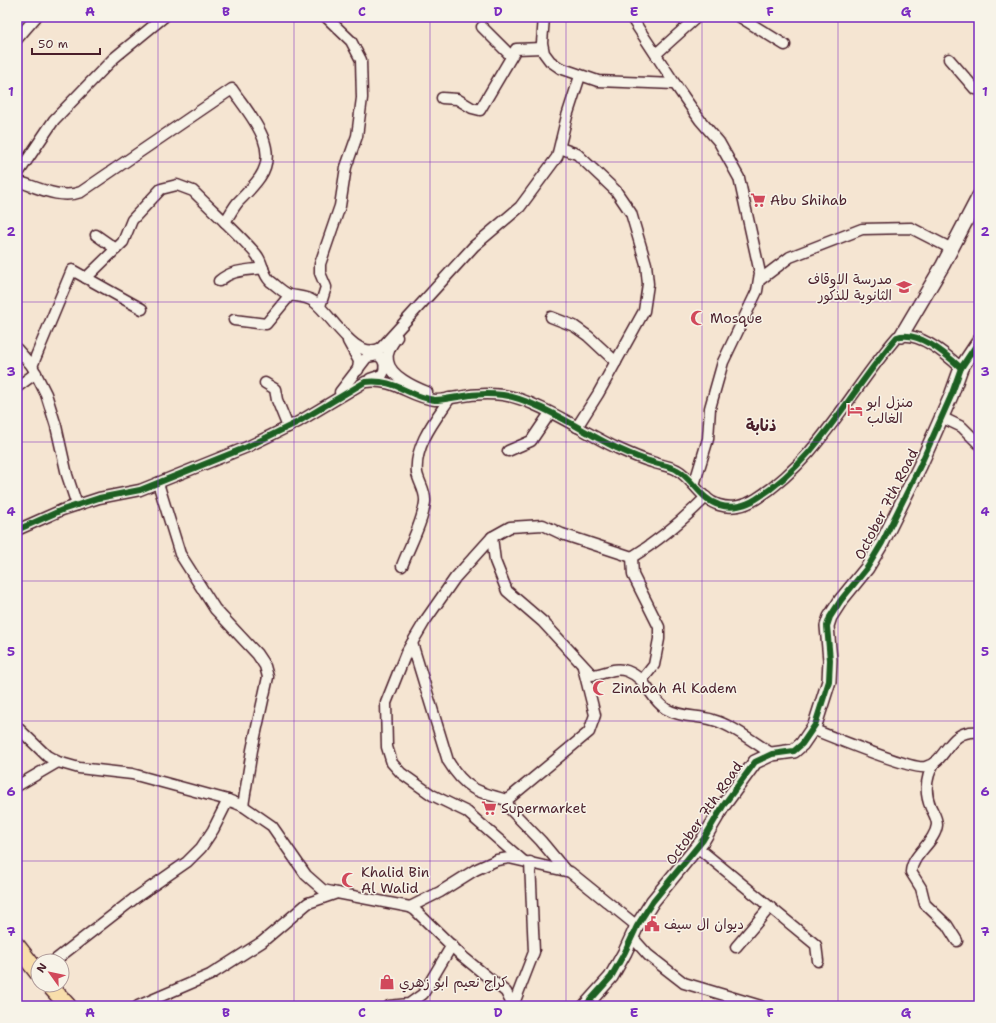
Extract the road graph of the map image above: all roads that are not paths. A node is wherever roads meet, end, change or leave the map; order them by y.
1 (36, 17) edge
2 (164, 17) edge
3 (326, 17) edge
4 (544, 17) edge
5 (631, 17) edge
6 (697, 17) edge
7 (740, 17) edge
8 (21, 26) edge
9 (482, 27) dead end
10 (17, 39) edge
11 (785, 46) dead end
12 (542, 48) junction
13 (656, 54) junction
14 (511, 56) junction
15 (949, 59) dead end
16 (580, 76) junction
17 (675, 84) junction
18 (979, 89) edge
19 (442, 98) dead end
20 (560, 148) junction
21 (17, 176) edge
22 (17, 181) edge
23 (979, 196) edge
24 (225, 222) junction
25 (96, 235) dead end
26 (116, 249) junction
27 (952, 249) junction
28 (263, 268) junction
29 (86, 278) junction
30 (761, 279) junction
31 (219, 281) dead end
32 (290, 295) junction
33 (320, 306) junction
34 (142, 309) dead end
35 (414, 310) junction
36 (551, 317) dead end
37 (234, 320) dead end
38 (344, 334) junction
39 (901, 336) junction
40 (979, 341) edge
41 (17, 349) edge
42 (616, 362) junction
43 (961, 368) junction
44 (34, 370) junction
45 (358, 370) junction
46 (365, 382) junction
47 (265, 383) dead end
48 (17, 387) edge
49 (450, 398) junction
50 (333, 400) junction
51 (550, 413) junction
52 (941, 417) junction
53 (288, 427) junction
54 (577, 427) junction
55 (979, 444) edge
56 (508, 451) dead end
57 (158, 483) junction
58 (694, 485) junction
59 (706, 497) junction
60 (77, 505) junction
61 (17, 530) edge
62 (492, 537) junction
63 (632, 557) junction
64 (402, 566) dead end
65 (412, 642) junction
66 (583, 664) junction
67 (642, 680) junction
68 (17, 727) edge
69 (812, 730) junction
70 (979, 732) edge
71 (772, 754) junction
72 (58, 762) junction
73 (934, 763) junction
74 (17, 786) edge
75 (228, 800) junction
76 (507, 800) junction
77 (243, 806) junction
78 (697, 847) junction
79 (526, 861) junction
80 (565, 870) junction
81 (337, 894) junction
82 (410, 907) junction
83 (770, 907) junction
84 (634, 932) junction
85 (957, 941) dead end
86 (452, 945) junction
87 (17, 946) edge
88 (736, 947) dead end
89 (64, 953) edge
90 (818, 961) dead end
91 (30, 963) edge
92 (56, 993) edge
93 (66, 1005) edge
94 (138, 1006) edge
95 (389, 1006) edge
96 (513, 1006) edge
97 (585, 1006) edge
98 (760, 1006) edge

1 - 8 street
2 - 21 street
3 - 33 street
4 - 12 street
5 - 13 street
6 - 13 street
7 - 11 street
8 - 10 street
9 - 14 street
12 - 14 street
12 - 16 street
13 - 17 street
14 - 19 street
15 - 18 street
16 - 17 street
16 - 20 street
17 - 30 street
20 - 35 street
20 - 42 street
22 - 24 street
23 - 27 street
24 - 26 street
24 - 28 street
25 - 26 street
26 - 29 street
27 - 30 street
27 - 39 street
28 - 31 street
28 - 32 street
29 - 34 street
29 - 44 street
30 - 58 street
32 - 33 street
32 - 37 street
33 - 38 street
35 - 38 street
35 - 49 street
36 - 42 street
38 - 45 street
39 - 43 street
39 - 59 street
40 - 43 street, October 7th Road
41 - 44 street
42 - 54 street
43 - 52 street, October 7th Road
44 - 48 street
44 - 60 street
45 - 46 street
45 - 50 street
46 - 49 street
46 - 50 street
47 - 53 street
49 - 51 street
49 - 64 street
50 - 53 street
51 - 54 street
51 - 56 street
52 - 55 street
52 - 69 street, October 7th Road
53 - 57 street
54 - 58 street
57 - 60 street
57 - 77 street
58 - 59 street
59 - 63 street
60 - 61 street
62 - 63 street
62 - 65 street
62 - 66 street
63 - 67 street
65 - 76 street
65 - 79 street
66 - 67 street
66 - 76 street
67 - 71 street
68 - 72 street
69 - 71 street, October 7th Road
69 - 73 street
70 - 73 street
71 - 78 street, October 7th Road
72 - 74 street
72 - 75 street
73 - 85 street
75 - 77 street
75 - 89 street
76 - 80 street
77 - 81 street
78 - 83 street
78 - 84 street, October 7th Road
79 - 80 street
79 - 82 street
79 - 96 street
80 - 84 street
81 - 82 street
81 - 94 street
82 - 86 street
83 - 88 street
83 - 90 street
84 - 97 street, October 7th Road
84 - 98 street
86 - 95 street
86 - 96 street
87 - 91 main road
92 - 93 main road

